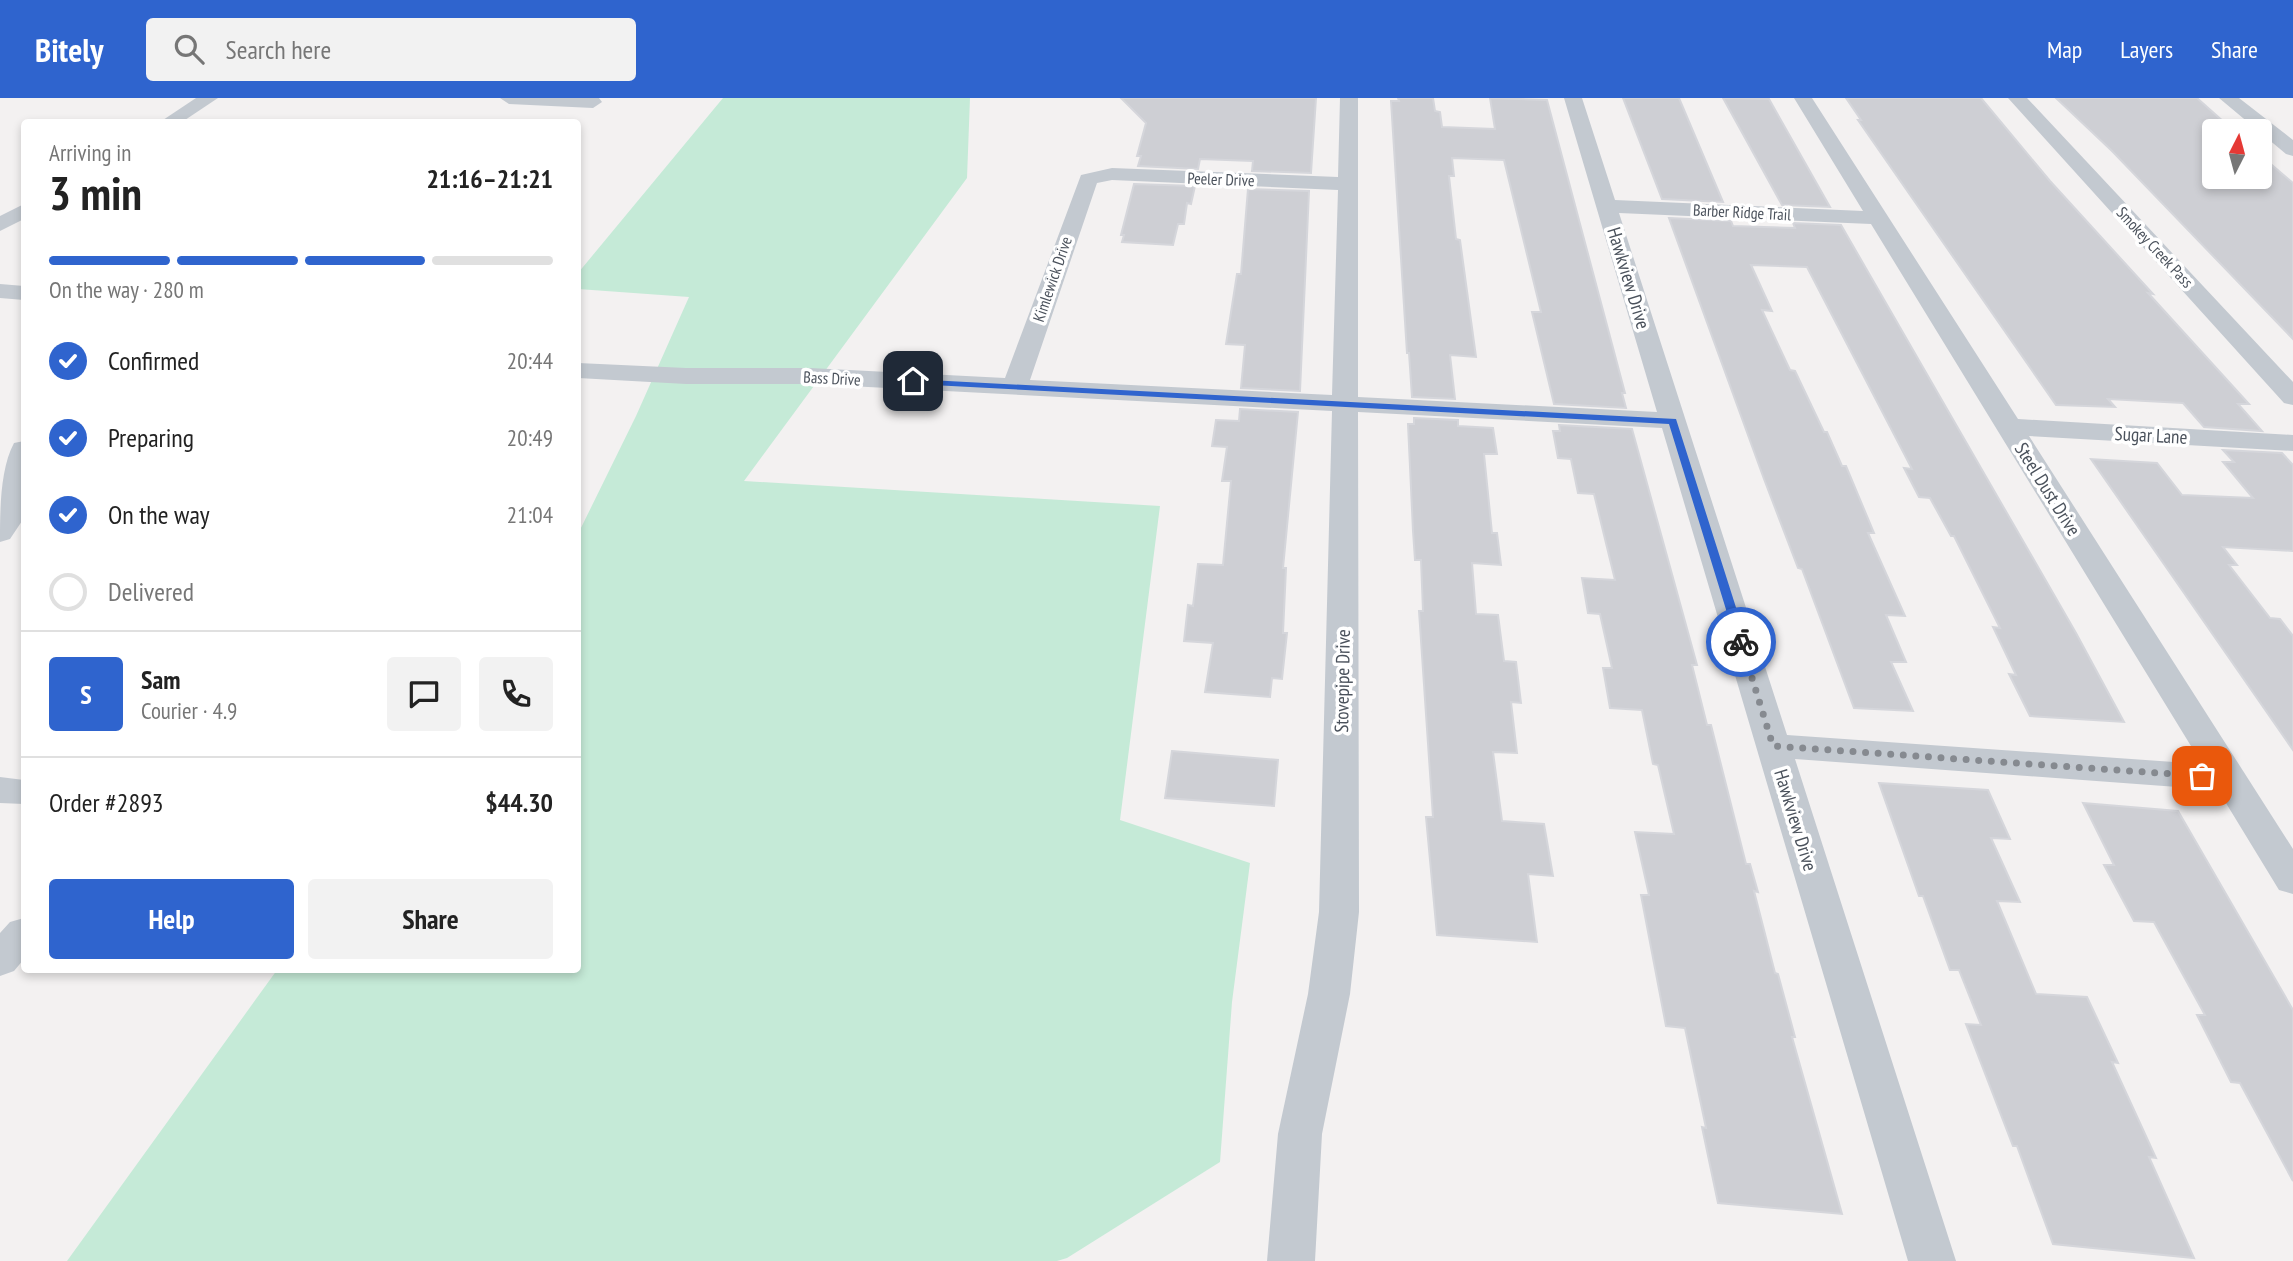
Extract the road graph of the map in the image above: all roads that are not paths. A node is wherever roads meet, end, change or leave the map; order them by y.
1 (209, 98) edge
2 (509, 98) edge
3 (1349, 98) edge
4 (1573, 98) edge
5 (1803, 98) edge
6 (2017, 98) edge
7 (2228, 98) edge
8 (595, 100) edge
9 (174, 119) edge
10 (575, 119) edge
11 (2293, 150) edge
12 (1094, 176) joint
13 (1348, 184) junction
14 (1607, 206) junction
15 (21, 212) edge
16 (1877, 218) junction
17 (0, 225) edge
18 (0, 291) edge
19 (21, 293) edge
20 (581, 371) edge
21 (1015, 387) junction
22 (2293, 397) edge
23 (1345, 404) junction
24 (1673, 421) junction
25 (2010, 427) junction
26 (2293, 443) edge
27 (21, 459) edge
28 (0, 533) edge
29 (1773, 746) junction
30 (2228, 778) junction
31 (0, 790) edge
32 (21, 792) edge
33 (2293, 880) edge
34 (21, 936) edge
35 (0, 960) edge
36 (1291, 1261) edge
37 (1932, 1261) edge

1 - 9 street
2 - 8 street
3 - 13 street, Stovepipe Drive
4 - 14 street, Hawkview Drive
5 - 16 street, Steel Dust Drive
6 - 22 street, Smokey Creek Pass
7 - 11 street
8 - 10 street
12 - 13 street, Peeler Drive
12 - 21 street, Kimlewick Drive
13 - 23 street, Stovepipe Drive
14 - 16 street, Barber Ridge Trail
14 - 24 street, Hawkview Drive
15 - 17 street
16 - 25 street, Steel Dust Drive
18 - 19 street
20 - 21 street, Bass Drive
21 - 23 street, Bass Drive
23 - 24 street, Bass Drive
23 - 36 street, Stovepipe Drive
24 - 29 street, Hawkview Drive
25 - 26 street, Sugar Lane
25 - 30 street, Steel Dust Drive
27 - 28 street
29 - 30 street
29 - 37 street, Hawkview Drive
30 - 33 street, Steel Dust Drive
31 - 32 street
34 - 35 street

